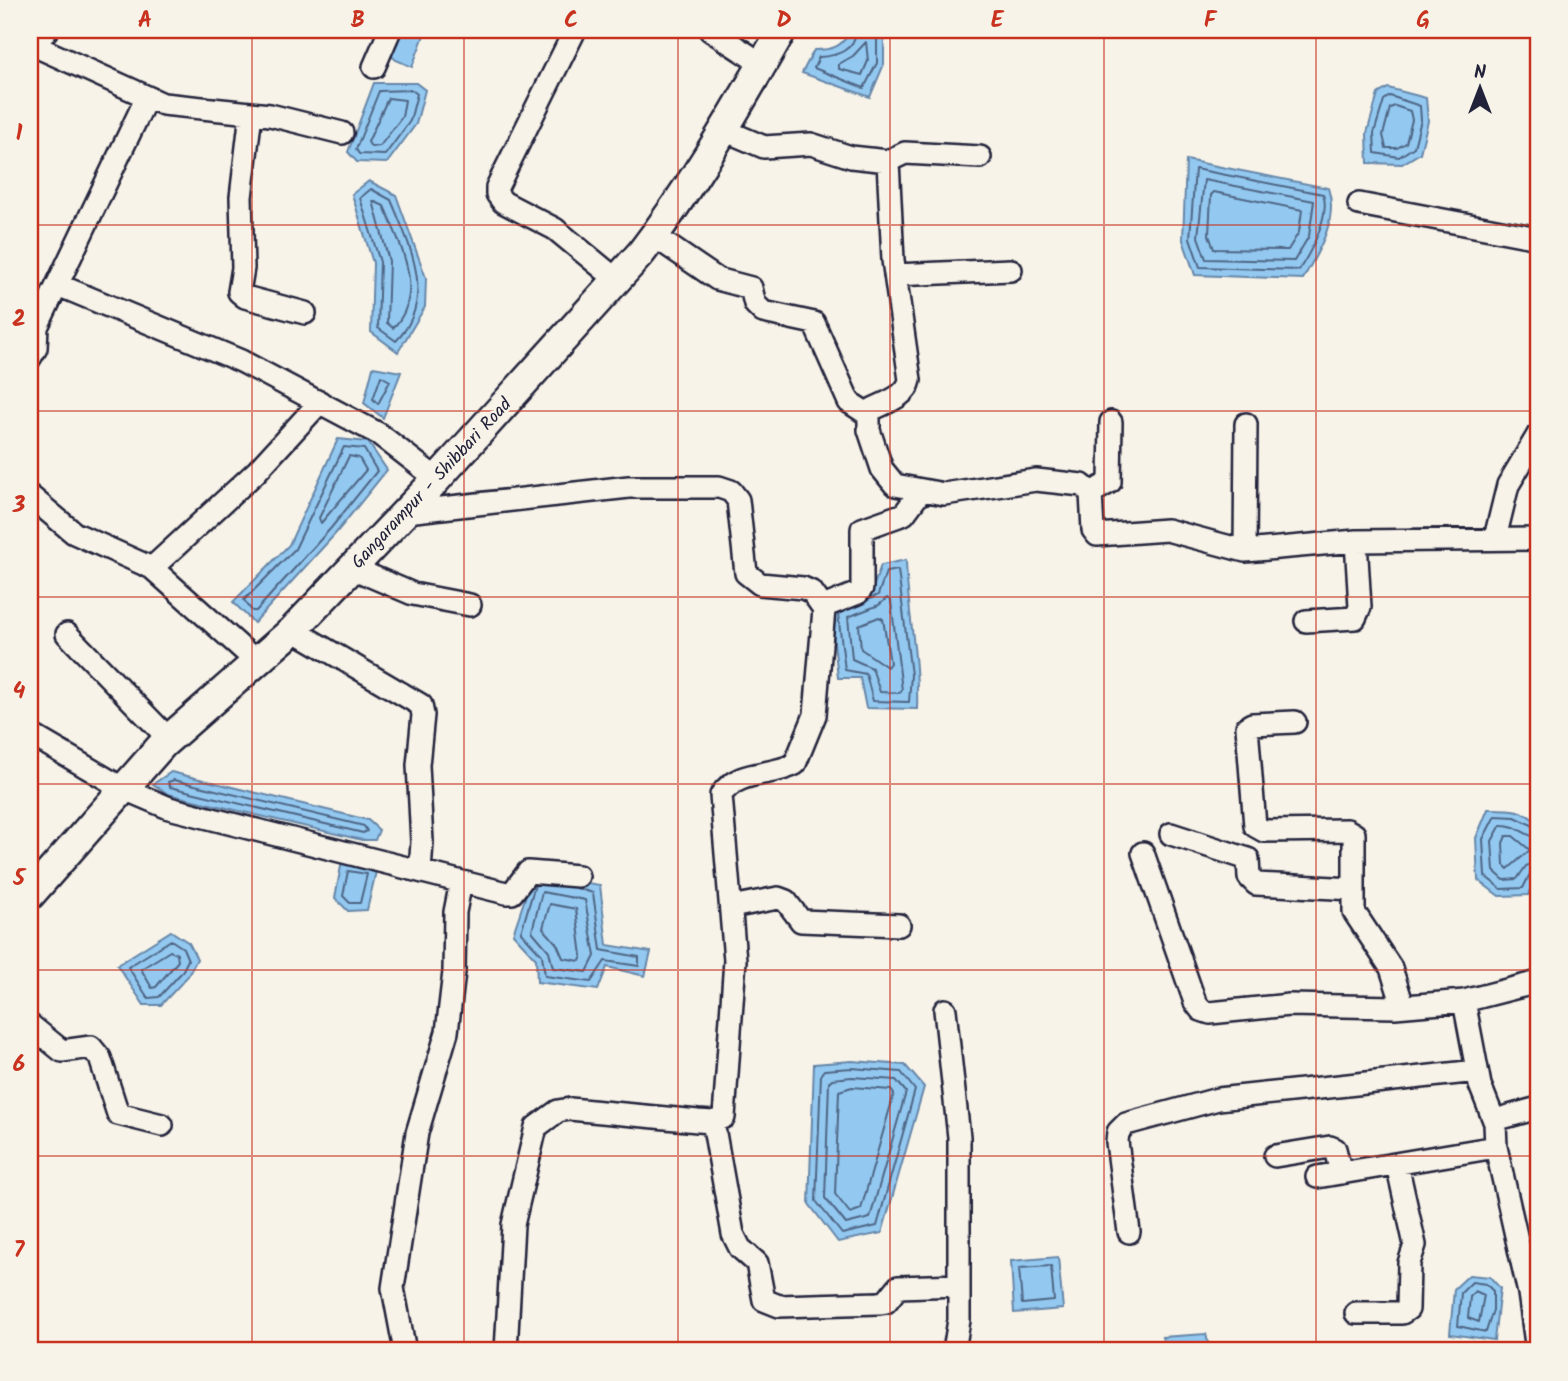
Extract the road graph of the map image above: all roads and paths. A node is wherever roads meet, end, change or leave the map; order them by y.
1 (390, 30) edge
2 (576, 30) edge
3 (710, 30) edge
4 (782, 30) edge
5 (37, 41) edge
6 (762, 64) junction
7 (374, 67) dead end
8 (146, 99) junction
9 (251, 113) junction
10 (723, 130) junction
11 (342, 133) dead end
12 (980, 156) dead end
13 (888, 161) junction
14 (1359, 204) dead end
15 (654, 236) junction
16 (1538, 238) edge
17 (1011, 270) dead end
18 (895, 275) junction
19 (617, 280) junction
20 (58, 285) junction
21 (305, 313) dead end
22 (30, 358) edge
23 (320, 402) junction
24 (869, 415) junction
25 (1111, 422) dead end
26 (1246, 424) dead end
27 (1538, 435) edge
28 (437, 479) junction
29 (921, 491) junction
30 (1091, 493) junction
31 (30, 496) edge
32 (406, 512) junction
33 (1495, 538) junction
34 (1538, 539) edge
35 (1356, 541) junction
36 (1245, 551) junction
37 (152, 568) junction
38 (352, 568) junction
39 (470, 605) dead end
40 (823, 607) junction
41 (1306, 621) dead end
42 (293, 630) junction
43 (67, 634) dead end
44 (257, 662) junction
45 (1295, 722) dead end
46 (30, 734) edge
47 (169, 738) junction
48 (122, 788) junction
49 (1171, 834) dead end
50 (1143, 853) dead end
51 (420, 871) junction
52 (578, 876) dead end
53 (461, 882) junction
54 (1354, 889) junction
55 (30, 895) edge
56 (731, 907) junction
57 (899, 925) dead end
58 (1538, 982) edge
59 (1464, 1001) junction
60 (1403, 1006) junction
61 (945, 1010) dead end
62 (30, 1025) edge
63 (1477, 1071) junction
64 (1538, 1108) edge
65 (713, 1122) junction
66 (1495, 1123) junction
67 (162, 1125) dead end
68 (1496, 1147) junction
69 (1275, 1156) dead end
70 (1396, 1164) junction
71 (1341, 1173) junction
72 (1317, 1177) dead end
73 (1129, 1232) dead end
74 (959, 1285) junction
75 (1534, 1293) edge
76 (1356, 1313) dead end
77 (405, 1351) edge
78 (506, 1351) edge
79 (954, 1351) edge
80 (1537, 1351) edge

1 - 7 street
2 - 19 street
3 - 6 street
4 - 6 main road, Gangarampur - Shibbari Road
5 - 8 street
6 - 10 main road, Gangarampur - Shibbari Road
8 - 9 street
8 - 20 street
9 - 11 street
9 - 21 street
10 - 13 street
10 - 15 main road, Gangarampur - Shibbari Road
12 - 13 street
13 - 18 street
14 - 16 street
15 - 19 main road, Gangarampur - Shibbari Road
15 - 24 street
17 - 18 street
18 - 24 street
19 - 28 main road, Gangarampur - Shibbari Road
20 - 22 street
20 - 23 street
23 - 28 street
23 - 37 street
24 - 29 street
25 - 30 street
26 - 36 street
27 - 33 street
28 - 32 main road, Gangarampur - Shibbari Road
29 - 30 street
29 - 40 street
30 - 36 street
31 - 37 street
32 - 38 main road, Gangarampur - Shibbari Road
32 - 40 street
33 - 34 street
33 - 35 street
35 - 36 street
35 - 41 street
37 - 44 street
38 - 39 street
38 - 42 main road, Gangarampur - Shibbari Road
40 - 56 street
42 - 44 main road, Gangarampur - Shibbari Road
42 - 51 street
43 - 47 street
44 - 47 main road, Gangarampur - Shibbari Road
45 - 54 street
46 - 48 street
47 - 48 main road, Gangarampur - Shibbari Road
48 - 51 street
48 - 55 main road, Gangarampur - Shibbari Road
49 - 54 street
50 - 60 street
51 - 53 street
52 - 53 street
53 - 77 street
54 - 60 street
56 - 57 street
56 - 65 street
58 - 59 street
59 - 60 street
59 - 63 street
61 - 74 street
62 - 67 street
63 - 66 street
63 - 73 street
64 - 66 street
65 - 74 street
65 - 78 street
66 - 68 street
68 - 70 street
68 - 75 street
69 - 71 street
70 - 71 street
70 - 76 street
71 - 72 street
74 - 79 street
75 - 80 street

